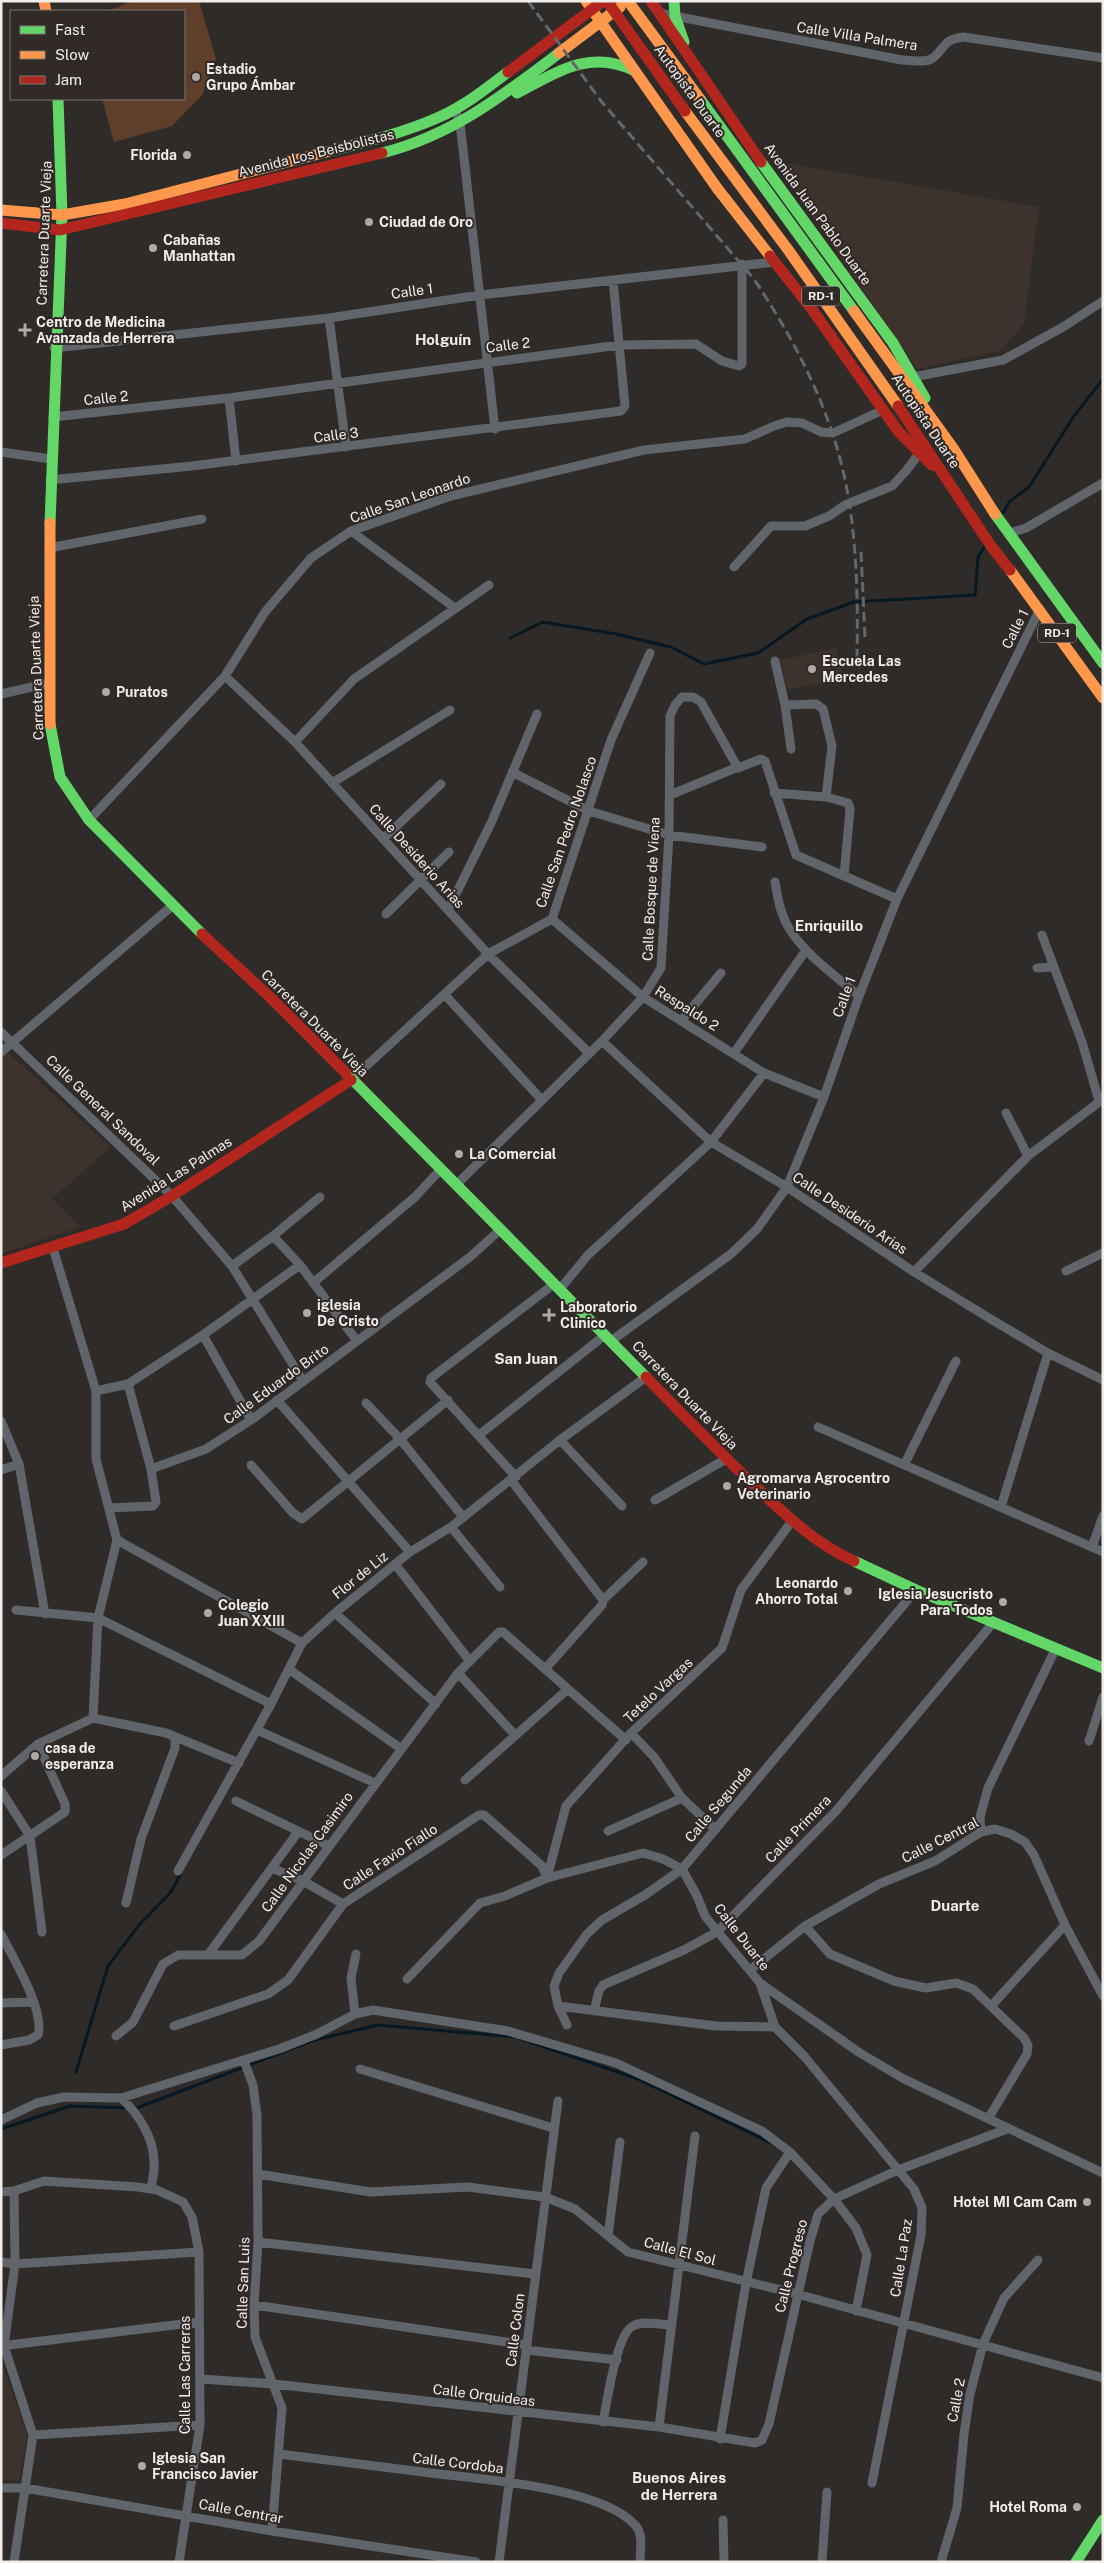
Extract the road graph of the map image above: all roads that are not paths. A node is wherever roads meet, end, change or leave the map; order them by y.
1 (603, 1) edge
2 (607, 1) edge
3 (628, 1) edge
4 (651, 1) edge
5 (674, 1) edge
6 (589, 5) edge
7 (659, 13) junction
8 (675, 16) junction
9 (601, 22) junction
10 (1103, 58) edge
11 (693, 63) junction
12 (637, 72) junction
13 (58, 100) edge
14 (492, 104) junction
15 (456, 109) junction
16 (460, 123) junction
17 (1, 210) edge
18 (62, 215) junction
19 (1, 223) edge
20 (60, 230) junction
21 (774, 262) junction
22 (742, 264) junction
23 (613, 280) junction
24 (480, 295) junction
25 (1103, 300) edge
26 (329, 318) junction
27 (619, 345) junction
28 (54, 348) junction
29 (487, 362) junction
30 (913, 377) junction
31 (337, 382) junction
32 (228, 398) junction
33 (883, 410) junction
34 (53, 417) junction
35 (494, 429) junction
36 (346, 447) junction
37 (953, 448) junction
38 (1, 452) edge
39 (920, 452) junction
40 (51, 460) junction
41 (236, 460) junction
42 (50, 480) junction
43 (1103, 483) edge
44 (951, 485) junction
45 (202, 519) dead end
46 (351, 531) junction
47 (1009, 532) junction
48 (49, 548) junction
49 (734, 567) dead end
50 (489, 585) dead end
51 (455, 608) junction
52 (1040, 609) junction
53 (650, 653) dead end
54 (776, 661) dead end
55 (1103, 663) edge
56 (225, 676) junction
57 (50, 683) junction
58 (1, 694) edge
59 (1103, 698) edge
60 (785, 705) junction
61 (450, 710) dead end
62 (537, 714) dead end
63 (295, 742) junction
64 (791, 749) dead end
65 (738, 767) junction
66 (512, 772) junction
67 (332, 783) junction
68 (441, 784) dead end
69 (774, 793) junction
70 (670, 794) junction
71 (826, 797) junction
72 (589, 811) junction
73 (88, 820) junction
74 (669, 835) junction
75 (383, 839) junction
76 (762, 847) dead end
77 (449, 852) dead end
78 (844, 876) junction
79 (420, 880) junction
80 (775, 882) dead end
81 (897, 899) junction
82 (172, 906) junction
83 (448, 910) junction
84 (386, 914) dead end
85 (552, 919) junction
86 (1042, 935) dead end
87 (806, 950) junction
88 (488, 954) junction
89 (1053, 967) junction
90 (1037, 968) dead end
91 (721, 973) dead end
92 (445, 995) junction
93 (859, 996) junction
94 (643, 997) junction
95 (681, 1021) junction
96 (1, 1032) edge
97 (602, 1041) junction
98 (12, 1043) junction
99 (1, 1052) edge
100 (734, 1053) junction
101 (590, 1054) junction
102 (764, 1074) junction
103 (351, 1080) junction
104 (824, 1097) junction
105 (541, 1099) junction
106 (1101, 1100) edge
107 (1006, 1113) dead end
108 (711, 1142) junction
109 (1028, 1156) junction
110 (441, 1169) junction
111 (457, 1184) junction
112 (787, 1187) junction
113 (172, 1196) junction
114 (320, 1197) dead end
115 (501, 1229) junction
116 (273, 1236) junction
117 (53, 1248) junction
118 (1103, 1253) edge
119 (1, 1263) edge
120 (300, 1265) junction
121 (232, 1266) junction
122 (1066, 1271) dead end
123 (914, 1272) junction
124 (313, 1283) junction
125 (557, 1286) junction
126 (254, 1298) junction
127 (203, 1335) junction
128 (608, 1338) junction
129 (358, 1341) junction
130 (1048, 1353) junction
131 (956, 1361) dead end
132 (646, 1377) junction
133 (1103, 1380) edge
134 (303, 1381) junction
135 (128, 1384) junction
136 (96, 1391) junction
137 (277, 1400) junction
138 (448, 1400) junction
139 (366, 1403) dead end
140 (251, 1420) junction
141 (1, 1421) edge
142 (818, 1427) dead end
143 (479, 1435) junction
144 (400, 1439) junction
145 (560, 1440) junction
146 (726, 1459) junction
147 (19, 1464) junction
148 (250, 1465) dead end
149 (904, 1465) junction
150 (1, 1470) edge
151 (151, 1470) junction
152 (514, 1478) junction
153 (349, 1480) junction
154 (655, 1500) dead end
155 (622, 1506) dead end
156 (1001, 1507) junction
157 (109, 1508) junction
158 (1103, 1516) edge
159 (463, 1517) junction
160 (792, 1522) junction
161 (451, 1527) junction
162 (118, 1540) junction
163 (1092, 1547) junction
164 (410, 1552) junction
165 (1103, 1552) edge
166 (643, 1562) dead end
167 (395, 1564) junction
168 (500, 1587) dead end
169 (916, 1590) junction
170 (603, 1600) junction
171 (16, 1610) dead end
172 (335, 1613) junction
173 (45, 1614) junction
174 (98, 1618) junction
175 (993, 1623) junction
176 (302, 1644) junction
177 (1055, 1650) junction
178 (469, 1660) junction
179 (1103, 1668) edge
180 (545, 1669) junction
181 (290, 1670) junction
182 (458, 1673) junction
183 (568, 1689) junction
184 (1103, 1697) edge
185 (271, 1704) junction
186 (436, 1704) junction
187 (93, 1718) junction
188 (257, 1730) junction
189 (515, 1735) junction
190 (629, 1736) junction
191 (175, 1738) junction
192 (1089, 1741) dead end
193 (38, 1744) junction
194 (400, 1748) junction
195 (239, 1763) junction
196 (1, 1776) edge
197 (465, 1780) dead end
198 (375, 1783) junction
199 (1, 1792) edge
200 (682, 1798) junction
201 (236, 1801) dead end
202 (715, 1829) junction
203 (608, 1831) dead end
204 (298, 1832) junction
205 (981, 1832) junction
206 (30, 1836) junction
207 (329, 1846) junction
208 (1, 1855) edge
209 (272, 1868) junction
210 (682, 1869) junction
211 (178, 1871) dead end
212 (547, 1878) junction
213 (304, 1881) junction
214 (126, 1903) dead end
215 (343, 1904) junction
216 (805, 1926) junction
217 (1066, 1926) junction
218 (42, 1932) dead end
219 (717, 1932) junction
220 (1, 1934) edge
221 (356, 1954) dead end
222 (208, 1955) junction
223 (750, 1970) junction
224 (407, 1979) dead end
225 (760, 1983) junction
226 (1103, 1996) edge
227 (34, 2002) junction
228 (1, 2003) edge
229 (992, 2005) junction
230 (558, 2006) junction
231 (594, 2011) junction
232 (355, 2014) junction
233 (567, 2025) dead end
234 (174, 2026) dead end
235 (774, 2027) junction
236 (116, 2036) dead end
237 (1, 2045) edge
238 (244, 2061) junction
239 (360, 2069) dead end
240 (120, 2098) junction
241 (558, 2101) dead end
242 (988, 2118) junction
243 (1, 2120) edge
244 (553, 2128) junction
245 (1007, 2129) junction
246 (695, 2136) dead end
247 (620, 2142) dead end
248 (790, 2152) junction
249 (898, 2170) junction
250 (258, 2174) junction
251 (1103, 2174) edge
252 (151, 2189) junction
253 (14, 2191) junction
254 (1, 2192) edge
255 (545, 2197) junction
256 (834, 2199) junction
257 (608, 2236) junction
258 (258, 2242) junction
259 (199, 2252) junction
260 (1038, 2260) dead end
261 (1, 2262) edge
262 (15, 2264) junction
263 (679, 2265) junction
264 (535, 2274) junction
265 (746, 2283) junction
266 (797, 2294) junction
267 (254, 2305) junction
268 (856, 2311) junction
269 (199, 2322) junction
270 (672, 2325) junction
271 (904, 2325) junction
272 (983, 2344) junction
273 (3, 2346) edge
274 (526, 2347) junction
275 (617, 2360) junction
276 (1103, 2378) edge
277 (201, 2379) junction
278 (274, 2384) junction
279 (518, 2413) junction
280 (603, 2422) junction
281 (200, 2425) junction
282 (659, 2427) junction
283 (33, 2435) junction
284 (720, 2438) junction
285 (762, 2440) joint
286 (279, 2454) junction
287 (509, 2483) junction
288 (872, 2483) dead end
289 (1, 2488) edge
290 (25, 2488) junction
291 (827, 2492) dead end
292 (187, 2515) junction
293 (723, 2520) dead end
294 (1103, 2520) edge
295 (272, 2531) junction
296 (15, 2562) edge
297 (179, 2562) edge
298 (476, 2562) edge
299 (499, 2562) edge
300 (640, 2562) edge
301 (724, 2562) edge
302 (822, 2562) edge
303 (941, 2562) edge
304 (1076, 2562) edge

1 - 6 main road, Avenida Los Beisbolistas
2 - 44 main road, Autopista Duarte / RD-1, bridge
3 - 9 main road, Avenida Los Beisbolistas
3 - 37 main road, Autopista Duarte / RD-1, bridge
4 - 7 main road, Avenida Juan Pablo Duarte
5 - 8 main road
6 - 9 main road
6 - 15 main road, Avenida Los Beisbolistas
7 - 8 street, Calle Villa Palmera
7 - 11 main road, Avenida Juan Pablo Duarte
8 - 10 street, Calle Villa Palmera
8 - 11 main road
9 - 12 main road
9 - 14 main road, Avenida Los Beisbolistas
11 - 30 main road, Avenida Juan Pablo Duarte
12 - 14 main road
12 - 21 main road, Autopista Duarte
13 - 18 main road, Carretera Duarte Vieja
14 - 16 main road, Avenida Los Beisbolistas
15 - 16 street
15 - 18 main road, Avenida Los Beisbolistas
16 - 20 main road, Avenida Los Beisbolistas
16 - 24 street
17 - 18 main road, Avenida Los Beisbolistas
18 - 20 main road, Carretera Duarte Vieja
19 - 20 main road, Avenida Los Beisbolistas
20 - 28 main road, Carretera Duarte Vieja
21 - 22 street, Calle 1
21 - 33 main road, Autopista Duarte
22 - 23 street, Calle 1
22 - 27 street, Calle 2
23 - 24 street, Calle 1
23 - 27 street
24 - 26 street, Calle 1
24 - 29 street
25 - 30 street
26 - 28 street, Calle 1
26 - 31 street
27 - 29 street, Calle 2
27 - 35 street, Calle 3
28 - 34 main road, Carretera Duarte Vieja
29 - 31 street, Calle 2
29 - 35 street
30 - 37 main road, Avenida Juan Pablo Duarte
31 - 32 street, Calle 2
31 - 36 street
32 - 34 street, Calle 2
32 - 41 street
33 - 39 main road, Autopista Duarte
33 - 46 street, Calle San Leonardo
34 - 40 main road, Carretera Duarte Vieja
35 - 36 street, Calle 3
36 - 41 street, Calle 3
37 - 47 main road, RD-1
38 - 40 street
39 - 44 main road, Autopista Duarte
39 - 49 street
40 - 42 main road, Carretera Duarte Vieja
41 - 42 street, Calle 3
42 - 48 main road, Carretera Duarte Vieja
43 - 47 street
44 - 52 main road, RD-1
45 - 48 street
46 - 51 street
46 - 56 street, Calle San Leonardo
47 - 55 main road, RD-1
48 - 57 main road, Carretera Duarte Vieja
50 - 51 street
51 - 63 street
52 - 59 main road, RD-1
52 - 81 street, Calle 1
53 - 72 street, Calle San Pedro Nolasco
54 - 60 street
56 - 63 street, Calle Desiderio Arias
56 - 73 street, Calle San Leonardo
57 - 58 street
57 - 73 main road, Carretera Duarte Vieja
60 - 64 street
60 - 71 street
61 - 67 street
62 - 66 street
63 - 67 street, Calle Desiderio Arias
65 - 69 street
65 - 70 street
65 - 70 street, Calle Bosque de Viena
66 - 72 street
66 - 83 street
67 - 75 street, Calle Desiderio Arias
68 - 75 street
69 - 71 street
69 - 78 street
70 - 74 street, Calle Bosque de Viena
71 - 78 street
72 - 74 street
72 - 85 street, Calle San Pedro Nolasco
73 - 82 main road, Carretera Duarte Vieja
74 - 76 street
74 - 94 street, Calle Bosque de Viena
75 - 79 street, Calle Desiderio Arias
77 - 79 street
78 - 81 street
79 - 83 street, Calle Desiderio Arias
79 - 84 street
80 - 87 street
81 - 93 street, Calle 1
82 - 98 street
82 - 103 main road, Carretera Duarte Vieja
83 - 88 street, Calle Desiderio Arias
85 - 88 street, Calle San Pedro Nolasco
85 - 94 street, Respaldo 2
86 - 89 street
87 - 93 street
87 - 100 street
88 - 92 street, Calle San Pedro Nolasco
88 - 101 street, Calle Desiderio Arias
89 - 90 street
89 - 106 street
91 - 95 street
92 - 103 street, Calle San Pedro Nolasco
92 - 105 street
93 - 104 street, Calle 1
94 - 95 street, Respaldo 2
94 - 97 street, Calle Bosque de Viena
95 - 100 street, Respaldo 2
96 - 98 street, Calle General Sandoval
97 - 101 street, Calle Bosque de Viena
97 - 108 street, Calle Desiderio Arias
98 - 99 street
98 - 113 street, Calle General Sandoval
100 - 102 street, Respaldo 2
101 - 105 street, Calle Bosque de Viena
102 - 104 street, Respaldo 2
102 - 108 street
103 - 110 main road, Carretera Duarte Vieja
103 - 113 main road, Avenida Las Palmas
104 - 112 street, Calle 1
105 - 111 street, Calle Bosque de Viena
106 - 109 street
107 - 109 street
108 - 112 street, Calle Desiderio Arias
108 - 125 street
109 - 123 street
110 - 111 main road, Carretera Duarte Vieja
110 - 124 street
111 - 115 main road, Carretera Duarte Vieja
112 - 123 street, Calle Desiderio Arias
112 - 128 street, Calle 1
113 - 117 main road, Avenida Las Palmas
113 - 121 street, Calle General Sandoval
114 - 116 street
115 - 125 main road, Carretera Duarte Vieja
115 - 129 street, Calle Eduardo Brito
116 - 120 street
116 - 121 street
117 - 119 main road, Avenida Las Palmas
117 - 136 street
118 - 122 street
120 - 124 street
120 - 126 street
121 - 126 street, Calle General Sandoval
123 - 130 street, Calle Desiderio Arias
124 - 129 street
125 - 128 main road, Carretera Duarte Vieja
125 - 138 street
126 - 127 street
126 - 134 street, Calle General Sandoval
127 - 135 street
127 - 140 street
128 - 132 main road, Carretera Duarte Vieja
128 - 143 street, Calle 1
129 - 134 street, Calle Eduardo Brito
130 - 133 street, Calle Desiderio Arias
130 - 156 street
131 - 149 street
132 - 145 street, Flor de Liz
132 - 146 main road, Carretera Duarte Vieja
134 - 137 street, Calle Eduardo Brito
135 - 136 street
135 - 151 street
136 - 157 street
137 - 140 street, Calle Eduardo Brito
137 - 153 street
138 - 143 street
138 - 144 street
139 - 144 street
140 - 151 street, Calle Eduardo Brito
141 - 147 street
142 - 149 street
143 - 152 street
144 - 153 street
144 - 159 street
145 - 152 street, Flor de Liz
145 - 155 street
146 - 154 street
146 - 160 main road, Carretera Duarte Vieja
147 - 150 street
147 - 173 street
148 - 153 street
149 - 156 street
151 - 157 street
152 - 159 street, Flor de Liz
152 - 170 street
153 - 164 street
156 - 163 street
157 - 162 street
158 - 163 street
159 - 161 street, Flor de Liz
160 - 169 main road, Carretera Duarte Vieja
160 - 190 street, Tetelo Vargas
161 - 164 street, Flor de Liz
161 - 168 street
162 - 174 street
162 - 176 street
163 - 165 street
164 - 167 street, Flor de Liz
166 - 170 street
167 - 172 street, Flor de Liz
167 - 178 street
169 - 175 main road, Carretera Duarte Vieja
169 - 202 street, Calle Segunda
170 - 180 street
171 - 173 street
172 - 176 street, Flor de Liz
172 - 186 street
173 - 174 street
174 - 185 street
174 - 187 street
175 - 177 main road, Carretera Duarte Vieja
175 - 219 street, Calle Primera
176 - 181 street, Flor de Liz
177 - 179 main road, Carretera Duarte Vieja
177 - 205 street
178 - 180 street, Calle Nicolas Casimiro
178 - 182 street, Calle Nicolas Casimiro
180 - 183 street
181 - 185 street, Flor de Liz
181 - 194 street
182 - 186 street, Calle Nicolas Casimiro
182 - 189 street
183 - 189 street
183 - 190 street
184 - 192 street
185 - 188 street, Flor de Liz
186 - 194 street, Calle Nicolas Casimiro
187 - 191 street
187 - 193 street
188 - 195 street, Flor de Liz
188 - 198 street
189 - 197 street
190 - 200 street
190 - 212 street, Tetelo Vargas
191 - 195 street
191 - 214 street
193 - 196 street
193 - 206 street
194 - 198 street, Calle Nicolas Casimiro
195 - 211 street, Flor de Liz
198 - 207 street, Calle Nicolas Casimiro
199 - 206 street
200 - 202 street
200 - 203 street
201 - 204 street
202 - 210 street, Calle Segunda
204 - 207 street
204 - 209 street
205 - 216 street, Calle Central
205 - 217 street, Calle Central
206 - 208 street
206 - 218 street
207 - 213 street, Calle Nicolas Casimiro
209 - 213 street
209 - 222 street
210 - 212 street
210 - 219 street, Calle Duarte
210 - 230 street, Calle Segunda
212 - 215 street, Calle Favio Fiallo
212 - 224 street
213 - 215 street
213 - 222 street, Calle Nicolas Casimiro
215 - 234 street, Calle Favio Fiallo
216 - 223 street, Calle Central
216 - 229 street
217 - 226 street, Calle Central
217 - 229 street
219 - 223 street, Calle Duarte
219 - 231 street, Calle Primera
220 - 227 street
221 - 232 street
222 - 236 street, Calle Nicolas Casimiro
223 - 225 street, Calle Duarte
225 - 235 street
225 - 242 street, Calle Duarte
227 - 228 street
227 - 237 street
229 - 242 street
230 - 231 street
230 - 233 street, Calle Segunda
231 - 235 street
232 - 238 street
232 - 248 street
235 - 249 street, Calle La Paz
238 - 240 street
238 - 250 street, Calle San Luis
239 - 244 street
240 - 243 street
240 - 252 street
241 - 244 street, Calle Colon
242 - 245 street, Calle Duarte
244 - 255 street, Calle Colon
245 - 249 street, Calle Progreso
245 - 251 street, Calle Duarte
246 - 263 street
247 - 257 street
248 - 256 street
248 - 265 street
249 - 256 street, Calle Progreso
249 - 271 street, Calle La Paz
250 - 255 street, Calle El Sol
250 - 258 street, Calle San Luis
252 - 253 street
252 - 259 street, Calle Las Carreras
253 - 254 street
253 - 262 street
255 - 257 street, Calle El Sol
255 - 264 street, Calle Colon
256 - 266 street, Calle Progreso
256 - 268 street
257 - 263 street, Calle El Sol
258 - 264 street
258 - 267 street, Calle San Luis
259 - 262 street
259 - 269 street, Calle Las Carreras
260 - 272 street, Calle 2
261 - 262 street
262 - 273 street
263 - 265 street, Calle El Sol
263 - 270 street
264 - 274 street, Calle Colon
265 - 266 street, Calle El Sol
265 - 284 street
266 - 268 street, Calle El Sol
266 - 285 street, Calle Progreso
267 - 274 street
267 - 278 street, Calle San Luis
268 - 271 street, Calle El Sol
269 - 273 street
269 - 277 street, Calle Las Carreras
270 - 275 street
270 - 282 street
271 - 272 street, Calle El Sol
271 - 288 street, Calle La Paz
272 - 276 street, Calle El Sol
272 - 303 street, Calle 2
273 - 283 street
274 - 275 street
274 - 279 street, Calle Colon
275 - 280 street
277 - 278 street, Calle Orquideas
277 - 281 street, Calle Las Carreras
278 - 279 street, Calle Orquideas
278 - 286 street, Calle San Luis
279 - 280 street, Calle Orquideas
279 - 287 street, Calle Colon
280 - 282 street, Calle Orquideas
281 - 283 street
281 - 292 street, Calle Las Carreras
282 - 284 street, Calle Orquideas
283 - 290 street
284 - 285 street, Calle Orquideas
286 - 287 street, Calle Cordoba
286 - 295 street, Calle San Luis
287 - 299 street, Calle Colon
287 - 300 street, Calle Cordoba
289 - 290 street, Calle Centrar
290 - 292 street, Calle Centrar
290 - 296 street
291 - 302 street
292 - 295 street, Calle Centrar
292 - 297 street, Calle Las Carreras
293 - 301 street
294 - 304 main road
295 - 298 street, Calle Centrar

